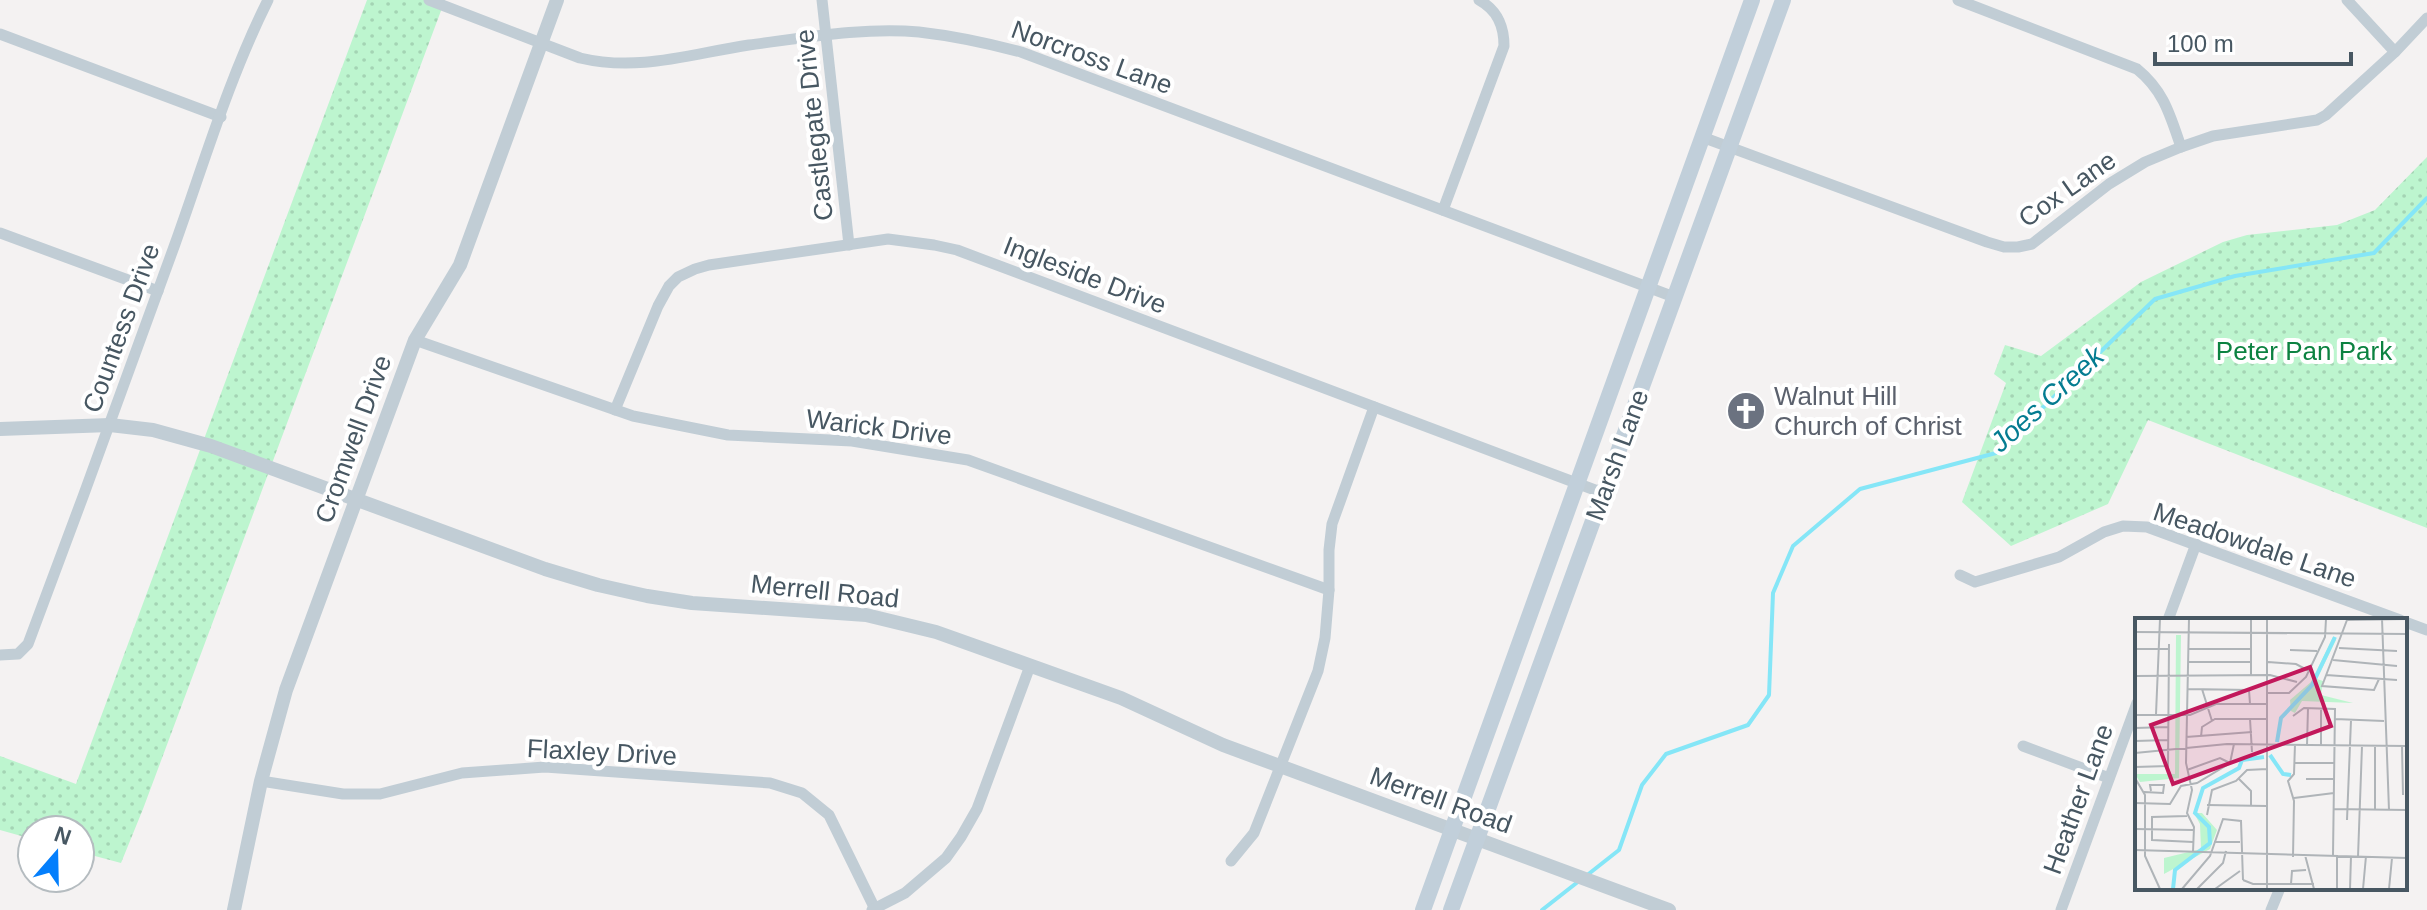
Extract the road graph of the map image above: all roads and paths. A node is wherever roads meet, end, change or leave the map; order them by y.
1 (268, 0) edge
2 (429, 0) edge
3 (557, 0) edge
4 (822, 0) edge
5 (1479, 0) edge
6 (1752, 0) edge
7 (1783, 0) edge
8 (1958, 0) edge
9 (2347, 0) edge
10 (2427, 18) edge
11 (0, 34) edge
12 (826, 36) junction
13 (541, 43) junction
14 (2395, 52) junction
15 (221, 117) junction
16 (1702, 137) junction
17 (1729, 147) junction
18 (2181, 147) junction
19 (1443, 210) junction
20 (0, 233) edge
21 (849, 245) junction
22 (1649, 287) junction
23 (158, 291) junction
24 (1674, 297) junction
25 (415, 340) junction
26 (1374, 407) junction
27 (615, 410) junction
28 (110, 425) junction
29 (0, 429) edge
30 (1577, 484) junction
31 (1603, 493) junction
32 (357, 500) junction
33 (2196, 544) junction
34 (1960, 575) dead end
35 (1329, 590) junction
36 (2381, 617) edge
37 (2169, 618) edge
38 (2407, 622) edge
39 (2427, 630) edge
40 (1, 655) edge
41 (1030, 666) junction
42 (2135, 708) edge
43 (2023, 746) dead end
44 (1281, 767) junction
45 (2109, 778) junction
46 (261, 781) junction
47 (1453, 830) junction
48 (1477, 839) junction
49 (1231, 861) dead end
50 (2279, 890) edge
51 (234, 910) edge
52 (874, 910) edge
53 (1423, 910) edge
54 (1451, 910) edge
55 (1669, 910) edge
56 (2061, 910) edge
57 (2271, 910) edge

1 - 15 street, Countess Drive
2 - 13 street, Norcross Lane
3 - 13 street, Cromwell Drive
4 - 12 street, Castlegate Drive
5 - 19 street
6 - 16 main road, Marsh Lane
7 - 17 main road, Marsh Lane
8 - 18 street
9 - 14 street
10 - 14 street, Cox Lane
11 - 15 street
12 - 13 street, Norcross Lane
12 - 19 street, Norcross Lane
12 - 21 street, Castlegate Drive
13 - 25 street, Cromwell Drive
14 - 18 street, Cox Lane
15 - 23 street, Countess Drive
16 - 17 street, Cox Lane
16 - 22 main road, Marsh Lane
17 - 18 street, Cox Lane
17 - 24 main road, Marsh Lane
19 - 22 street, Norcross Lane
20 - 23 street
21 - 26 street, Ingleside Drive
21 - 27 street, Ingleside Drive
22 - 24 street, Norcross Lane
22 - 30 main road, Marsh Lane
23 - 28 street, Countess Drive
24 - 31 main road, Marsh Lane
25 - 27 street, Warick Drive
25 - 32 street, Cromwell Drive
26 - 30 street, Ingleside Drive
26 - 35 street
27 - 35 street, Warick Drive
28 - 29 street, Merrell Road
28 - 32 street, Merrell Road
28 - 40 street, Countess Drive
30 - 31 street, Ingleside Drive
30 - 47 main road, Marsh Lane
31 - 48 main road, Marsh Lane
32 - 41 street, Merrell Road
32 - 46 street, Cromwell Drive
33 - 34 street, Meadowdale Lane
33 - 36 street, Meadowdale Lane
33 - 37 street
35 - 44 street
38 - 39 street, Meadowdale Lane
41 - 44 street, Merrell Road
41 - 52 street
42 - 45 street, Heather Lane
43 - 45 street
44 - 47 street, Merrell Road
44 - 49 street
45 - 56 street, Heather Lane
46 - 51 street, Cromwell Drive
46 - 52 street, Flaxley Drive
47 - 48 street, Merrell Road
47 - 53 main road, Marsh Lane
48 - 54 main road, Marsh Lane
48 - 55 street, Merrell Road
50 - 57 street

